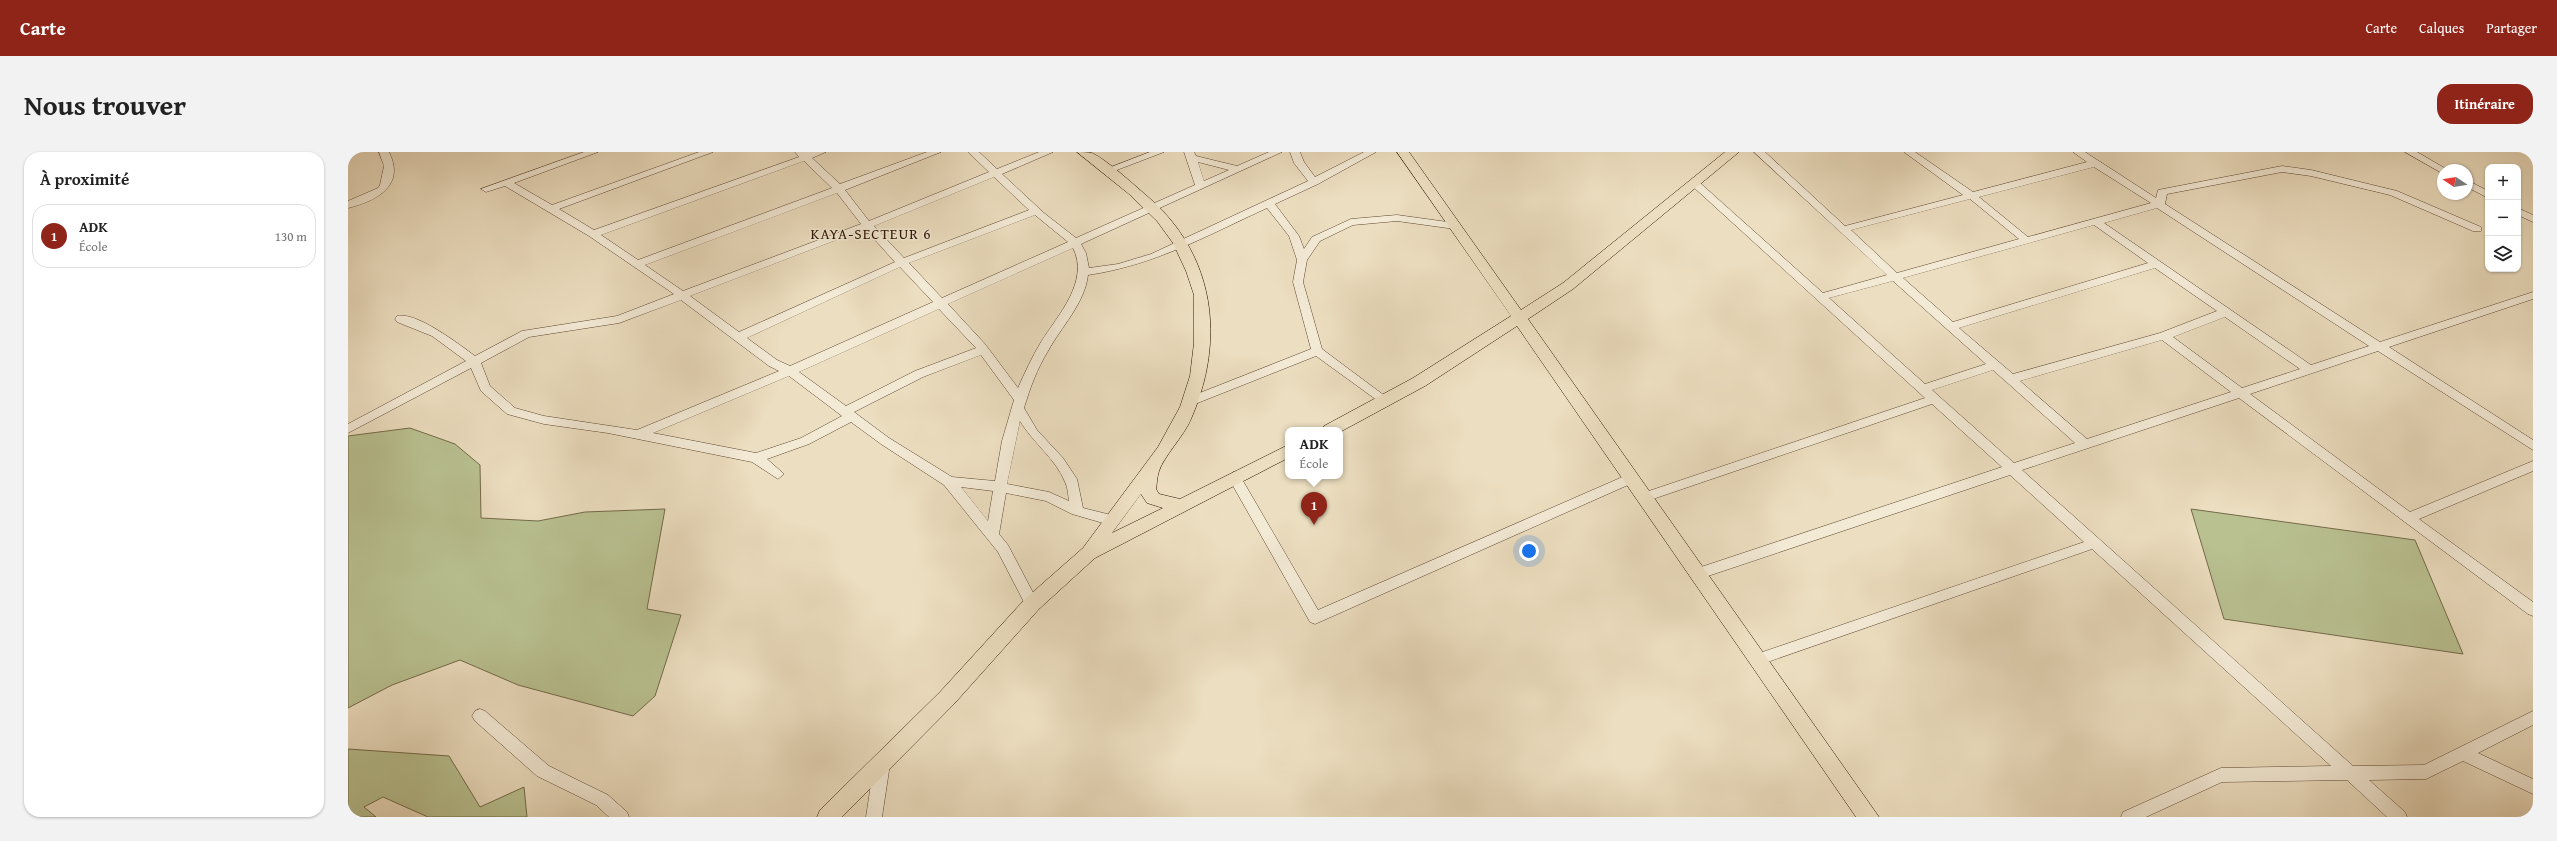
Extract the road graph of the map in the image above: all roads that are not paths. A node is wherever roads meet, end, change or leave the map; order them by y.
1 (384, 152) edge
2 (593, 152) edge
3 (708, 152) edge
4 (821, 152) edge
5 (936, 152) edge
6 (973, 152) edge
7 (1048, 152) edge
8 (1083, 152) edge
9 (1159, 152) edge
10 (1278, 152) edge
11 (1295, 152) edge
12 (1371, 152) edge
13 (1403, 152) edge
14 (1733, 152) edge
15 (1760, 152) edge
16 (1909, 152) edge
17 (2078, 152) edge
18 (2410, 152) edge
19 (802, 155) edge
20 (1191, 155) edge
21 (2096, 164) junction
22 (2437, 167) edge
23 (1237, 169) junction
24 (1106, 171) junction
25 (997, 174) junction
26 (506, 182) junction
27 (1314, 182) junction
28 (1695, 184) junction
29 (2473, 186) edge
30 (1200, 187) junction
31 (486, 189) dead end
32 (839, 189) junction
33 (2485, 193) edge
34 (1972, 196) junction
35 (1268, 202) junction
36 (2160, 204) junction
37 (348, 205) edge
38 (551, 209) junction
39 (1152, 209) junction
40 (1036, 211) junction
41 (2521, 213) edge
42 (2533, 219) edge
43 (2096, 222) junction
44 (867, 225) junction
45 (1455, 226) junction
46 (2477, 229) dead end
47 (1844, 230) junction
48 (592, 234) junction
49 (1294, 236) junction
50 (1316, 239) junction
51 (2027, 240) junction
52 (1076, 244) junction
53 (1181, 244) junction
54 (1302, 260) junction
55 (903, 262) junction
56 (637, 264) junction
57 (2157, 264) junction
58 (1083, 272) junction
59 (1895, 277) junction
60 (682, 295) junction
61 (2533, 295) edge
62 (1821, 297) junction
63 (939, 302) junction
64 (2226, 312) junction
65 (1518, 318) junction
66 (402, 319) dead end
67 (1952, 326) junction
68 (740, 336) junction
69 (2164, 336) junction
70 (2381, 346) junction
71 (983, 350) junction
72 (1318, 351) junction
73 (474, 361) junction
74 (1996, 365) junction
75 (2310, 370) junction
76 (790, 371) junction
77 (2011, 378) junction
78 (1924, 389) junction
79 (2243, 393) junction
80 (1935, 399) junction
81 (1191, 401) junction
82 (1385, 402) junction
83 (1018, 403) junction
84 (849, 413) junction
85 (1336, 427) edge
86 (348, 429) edge
87 (636, 435) junction
88 (2084, 444) junction
89 (2533, 446) edge
90 (1285, 452) edge
91 (756, 458) junction
92 (2533, 466) edge
93 (1151, 468) junction
94 (2011, 468) junction
95 (778, 474) dead end
96 (1234, 477) junction
97 (1632, 478) junction
98 (949, 482) junction
99 (1001, 487) junction
100 (1645, 497) junction
101 (1180, 505) junction
102 (1077, 511) junction
103 (2410, 517) junction
104 (1110, 520) junction
105 (992, 535) junction
106 (2095, 543) junction
107 (1089, 553) junction
108 (1698, 574) junction
109 (1032, 604) junction
110 (2533, 610) edge
111 (1756, 660) junction
112 (480, 716) dead end
113 (2533, 718) edge
114 (2463, 754) junction
115 (882, 764) junction
116 (2353, 773) junction
117 (2533, 787) edge
118 (621, 817) edge
119 (828, 817) edge
120 (874, 817) edge
121 (1868, 817) edge
122 (2129, 817) edge
123 (2399, 817) edge

1 - 37 street
2 - 26 street
3 - 38 street
4 - 19 street
5 - 32 street
6 - 25 street
7 - 25 street
8 - 24 main road
9 - 24 street
10 - 23 street
11 - 27 street
12 - 27 street
13 - 45 main road
14 - 28 main road
15 - 47 street
16 - 34 street
17 - 21 street
18 - 22 street
19 - 32 street
19 - 48 street
20 - 23 street
20 - 30 street
21 - 34 street
21 - 36 street
23 - 30 street
24 - 39 main road
25 - 40 street
25 - 44 street
26 - 31 street
26 - 38 street
27 - 35 street
28 - 62 street
28 - 65 main road
29 - 33 street
30 - 39 street
32 - 44 street
32 - 56 street
34 - 47 street
34 - 51 street
35 - 49 street
35 - 53 street
36 - 43 street
36 - 46 street
36 - 70 street
38 - 48 street
39 - 52 street
39 - 53 main road
40 - 52 street
40 - 55 street
41 - 42 street
43 - 51 street
43 - 57 street
44 - 55 street
44 - 60 street
45 - 50 street
45 - 65 main road
47 - 59 street
48 - 56 street
49 - 50 street
49 - 54 street
50 - 54 street
51 - 59 street
52 - 58 street
52 - 63 street
53 - 58 street
53 - 81 main road
54 - 72 street
55 - 63 street
55 - 68 street
56 - 60 street
57 - 64 street
57 - 67 street
58 - 83 street
59 - 62 street
59 - 67 street
60 - 68 street
60 - 73 street
61 - 70 street
62 - 78 street
63 - 71 street
63 - 76 street
64 - 69 street
64 - 75 street
65 - 82 main road
65 - 97 main road
66 - 73 street
67 - 74 street
68 - 76 street
69 - 77 street
69 - 79 street
70 - 75 street
70 - 89 street
71 - 83 street
71 - 84 street
72 - 81 street
72 - 82 street
73 - 86 street
73 - 87 street
74 - 77 street
74 - 78 street
75 - 79 street
76 - 84 street
76 - 87 street
77 - 88 street
78 - 80 street
79 - 88 street
79 - 103 street
80 - 94 street
80 - 100 street
81 - 93 main road
82 - 85 main road
83 - 99 street
83 - 102 street
84 - 91 street
84 - 98 street
87 - 91 street
88 - 94 street
90 - 96 main road
91 - 95 street
92 - 103 street
93 - 101 main road
93 - 104 main road
94 - 106 street
94 - 108 street
96 - 97 street
96 - 101 main road
97 - 100 main road
98 - 99 street
98 - 105 street
99 - 102 street
99 - 105 street
100 - 108 main road
101 - 107 main road
102 - 104 street
103 - 110 street
104 - 107 main road
105 - 109 street
106 - 111 street
106 - 116 street
107 - 109 main road
108 - 111 main road
109 - 115 main road
111 - 121 main road
112 - 118 street
113 - 114 street
114 - 116 street
114 - 117 street
115 - 119 main road
115 - 120 street
116 - 122 street
116 - 123 street

